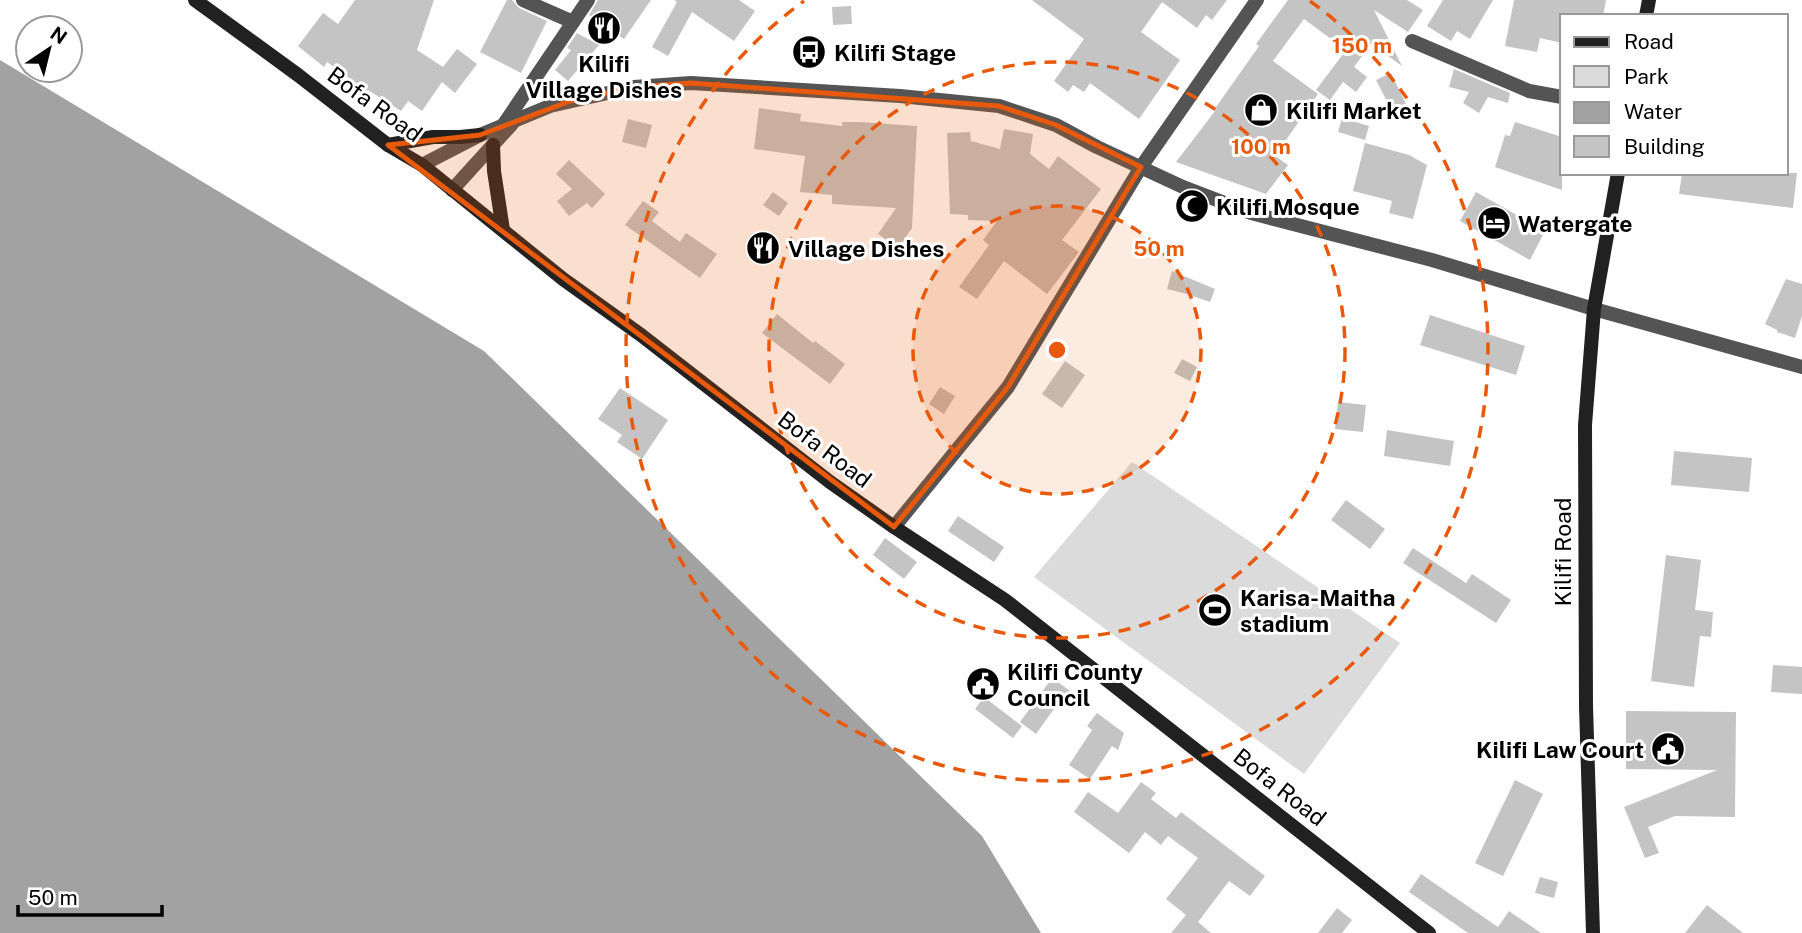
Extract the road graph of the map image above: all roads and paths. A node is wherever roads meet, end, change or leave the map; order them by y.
1 (195, 0) edge
2 (523, 0) edge
3 (588, 0) edge
4 (1257, 0) edge
5 (573, 22) junction
6 (1412, 41) dead end
7 (1560, 97) edge
8 (518, 118) junction
9 (503, 125) junction
10 (480, 135) junction
11 (388, 145) junction
12 (493, 145) junction
13 (422, 165) junction
14 (1140, 167) junction
15 (1618, 175) edge
16 (453, 190) junction
17 (503, 230) junction
18 (1594, 309) junction
19 (1802, 367) edge
20 (894, 527) junction
21 (1429, 933) edge
22 (1592, 933) edge

1 - 11 street, Bofa Road
2 - 5 street
3 - 5 street
4 - 14 street
5 - 9 street
6 - 7 street
8 - 9 street
8 - 12 street
8 - 14 street
9 - 10 street
10 - 11 street
10 - 13 street
11 - 13 street, Bofa Road
12 - 16 street
12 - 17 street
13 - 16 street, Bofa Road
14 - 18 street
14 - 20 street
15 - 18 street, Kilifi Road
16 - 17 street, Bofa Road
17 - 20 street, Bofa Road
18 - 19 street
18 - 22 street, Kilifi Road
20 - 21 street, Bofa Road

